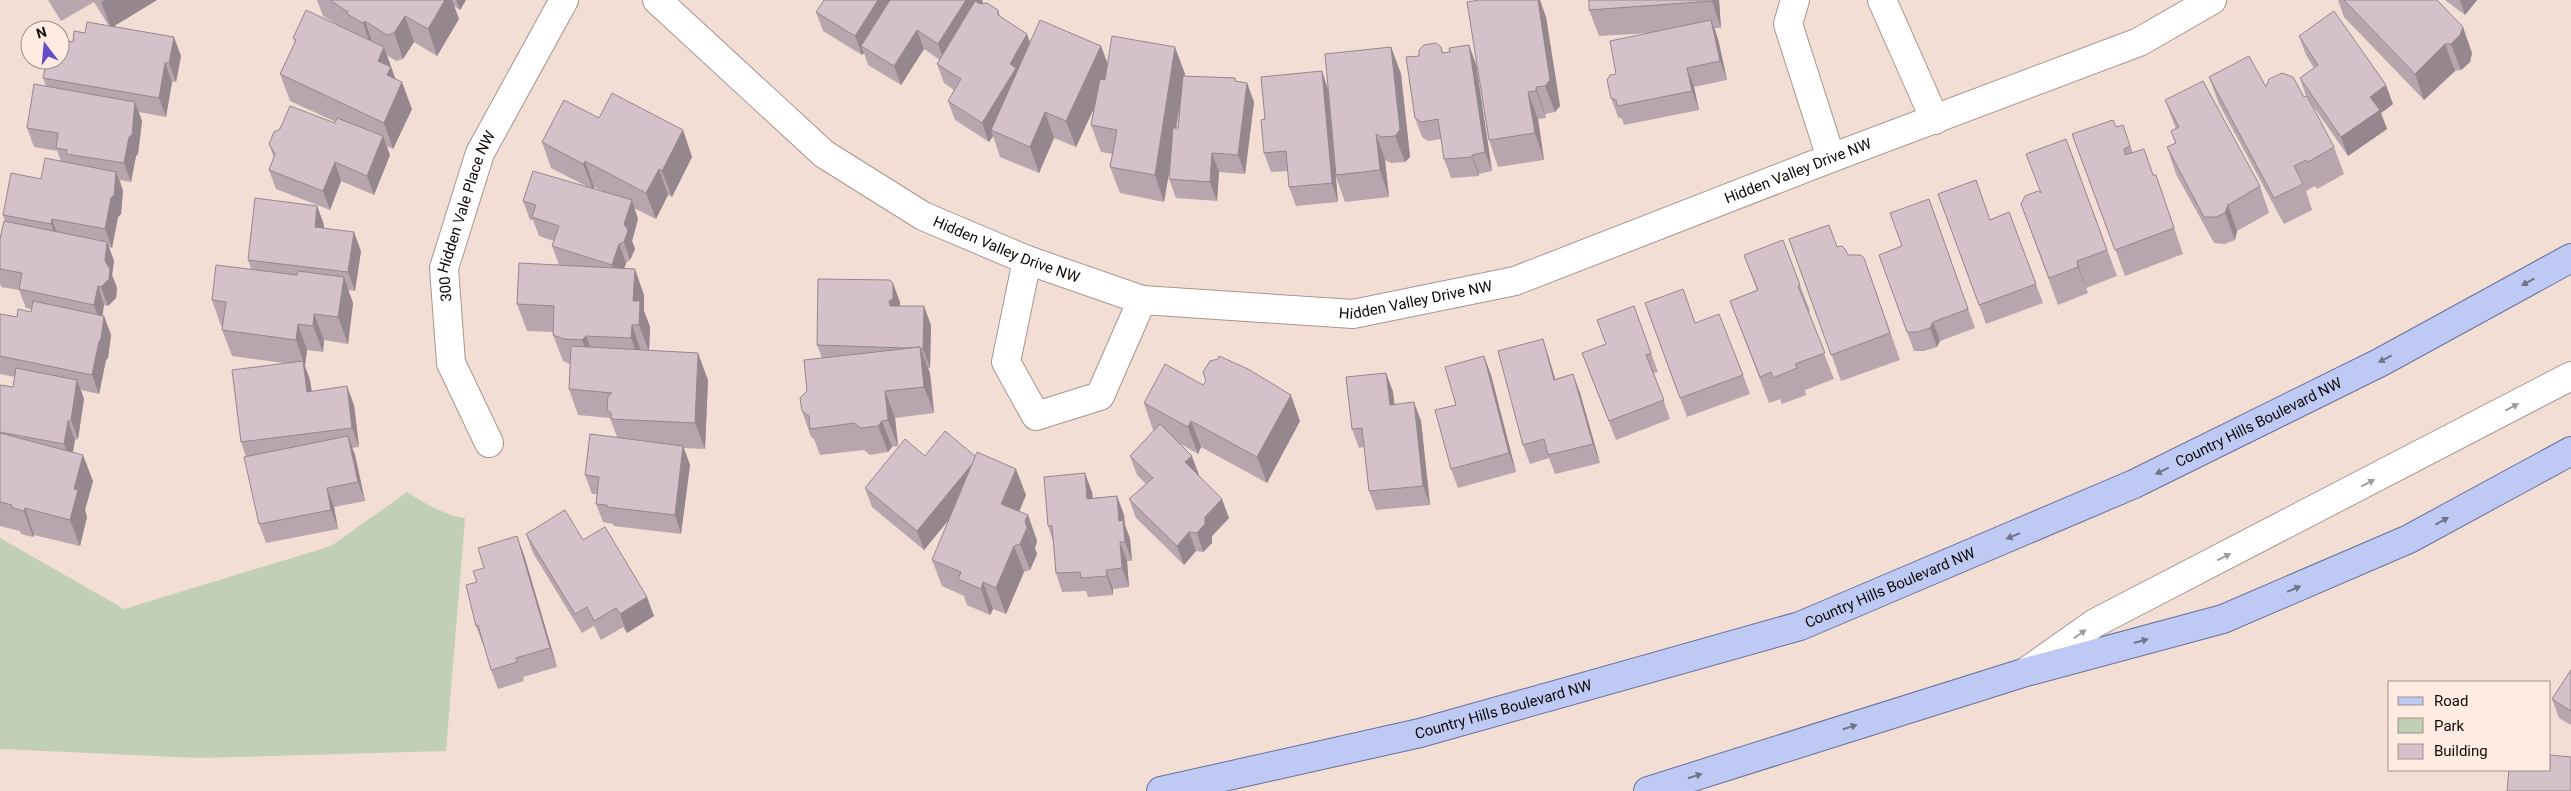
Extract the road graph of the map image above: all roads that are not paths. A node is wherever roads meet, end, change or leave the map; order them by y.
1 (564, 0) edge
2 (657, 0) edge
3 (1795, 0) edge
4 (1882, 0) edge
5 (2212, 0) edge
6 (1936, 120) junction
7 (1831, 158) junction
8 (2571, 258) edge
9 (1027, 260) junction
10 (1142, 300) junction
11 (2571, 376) edge
12 (489, 443) dead end
13 (2571, 451) edge
14 (2026, 672) junction
15 (1161, 791) edge
16 (1648, 791) edge

1 - 12 street, 300 Hidden Vale Place NW
2 - 9 street, Hidden Valley Drive NW
3 - 7 street
4 - 6 street
5 - 6 street, Hidden Valley Drive NW
6 - 7 street, Hidden Valley Drive NW
7 - 10 street, Hidden Valley Drive NW
8 -> 15 main road, Country Hills Boulevard NW
9 - 10 street, Hidden Valley Drive NW
9 - 10 street
14 -> 11 street
14 -> 13 main road
16 -> 14 main road

